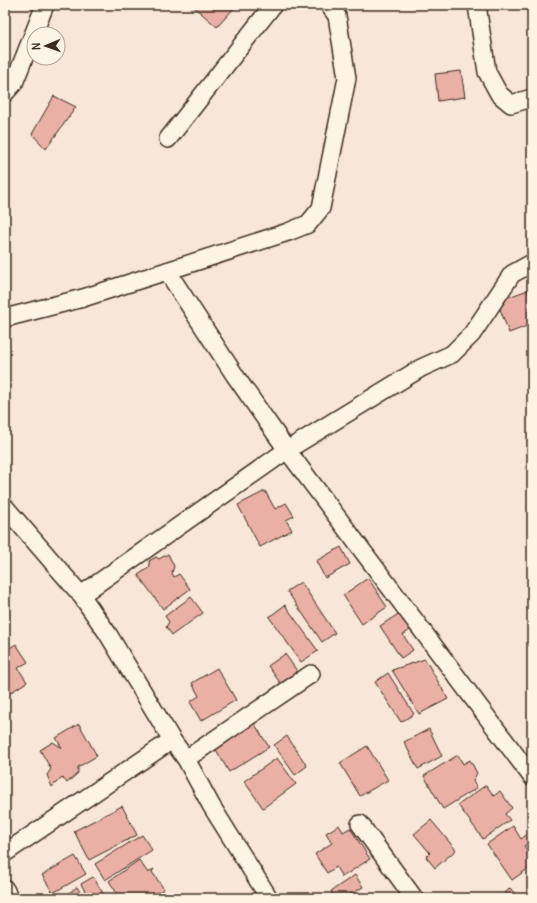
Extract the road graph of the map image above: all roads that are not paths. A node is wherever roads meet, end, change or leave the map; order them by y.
1 (45, 5) edge
2 (273, 5) edge
3 (329, 5) edge
4 (477, 5) edge
5 (5, 93) edge
6 (532, 98) edge
7 (168, 139) dead end
8 (532, 263) edge
9 (167, 271) junction
10 (5, 318) edge
11 (287, 450) junction
12 (5, 507) edge
13 (81, 595) junction
14 (311, 674) dead end
15 (172, 740) junction
16 (186, 759) junction
17 (532, 777) edge
18 (360, 824) dead end
19 (5, 853) edge
20 (5, 889) edge
21 (9, 898) edge
22 (269, 898) edge
23 (414, 898) edge

1 - 5 street
2 - 7 street
3 - 9 street
4 - 6 street
8 - 11 street
9 - 10 street
9 - 11 street
11 - 13 street
11 - 17 street
12 - 13 street
13 - 15 street
14 - 16 street
15 - 16 street
15 - 19 street
16 - 22 street
18 - 23 street
20 - 21 street

